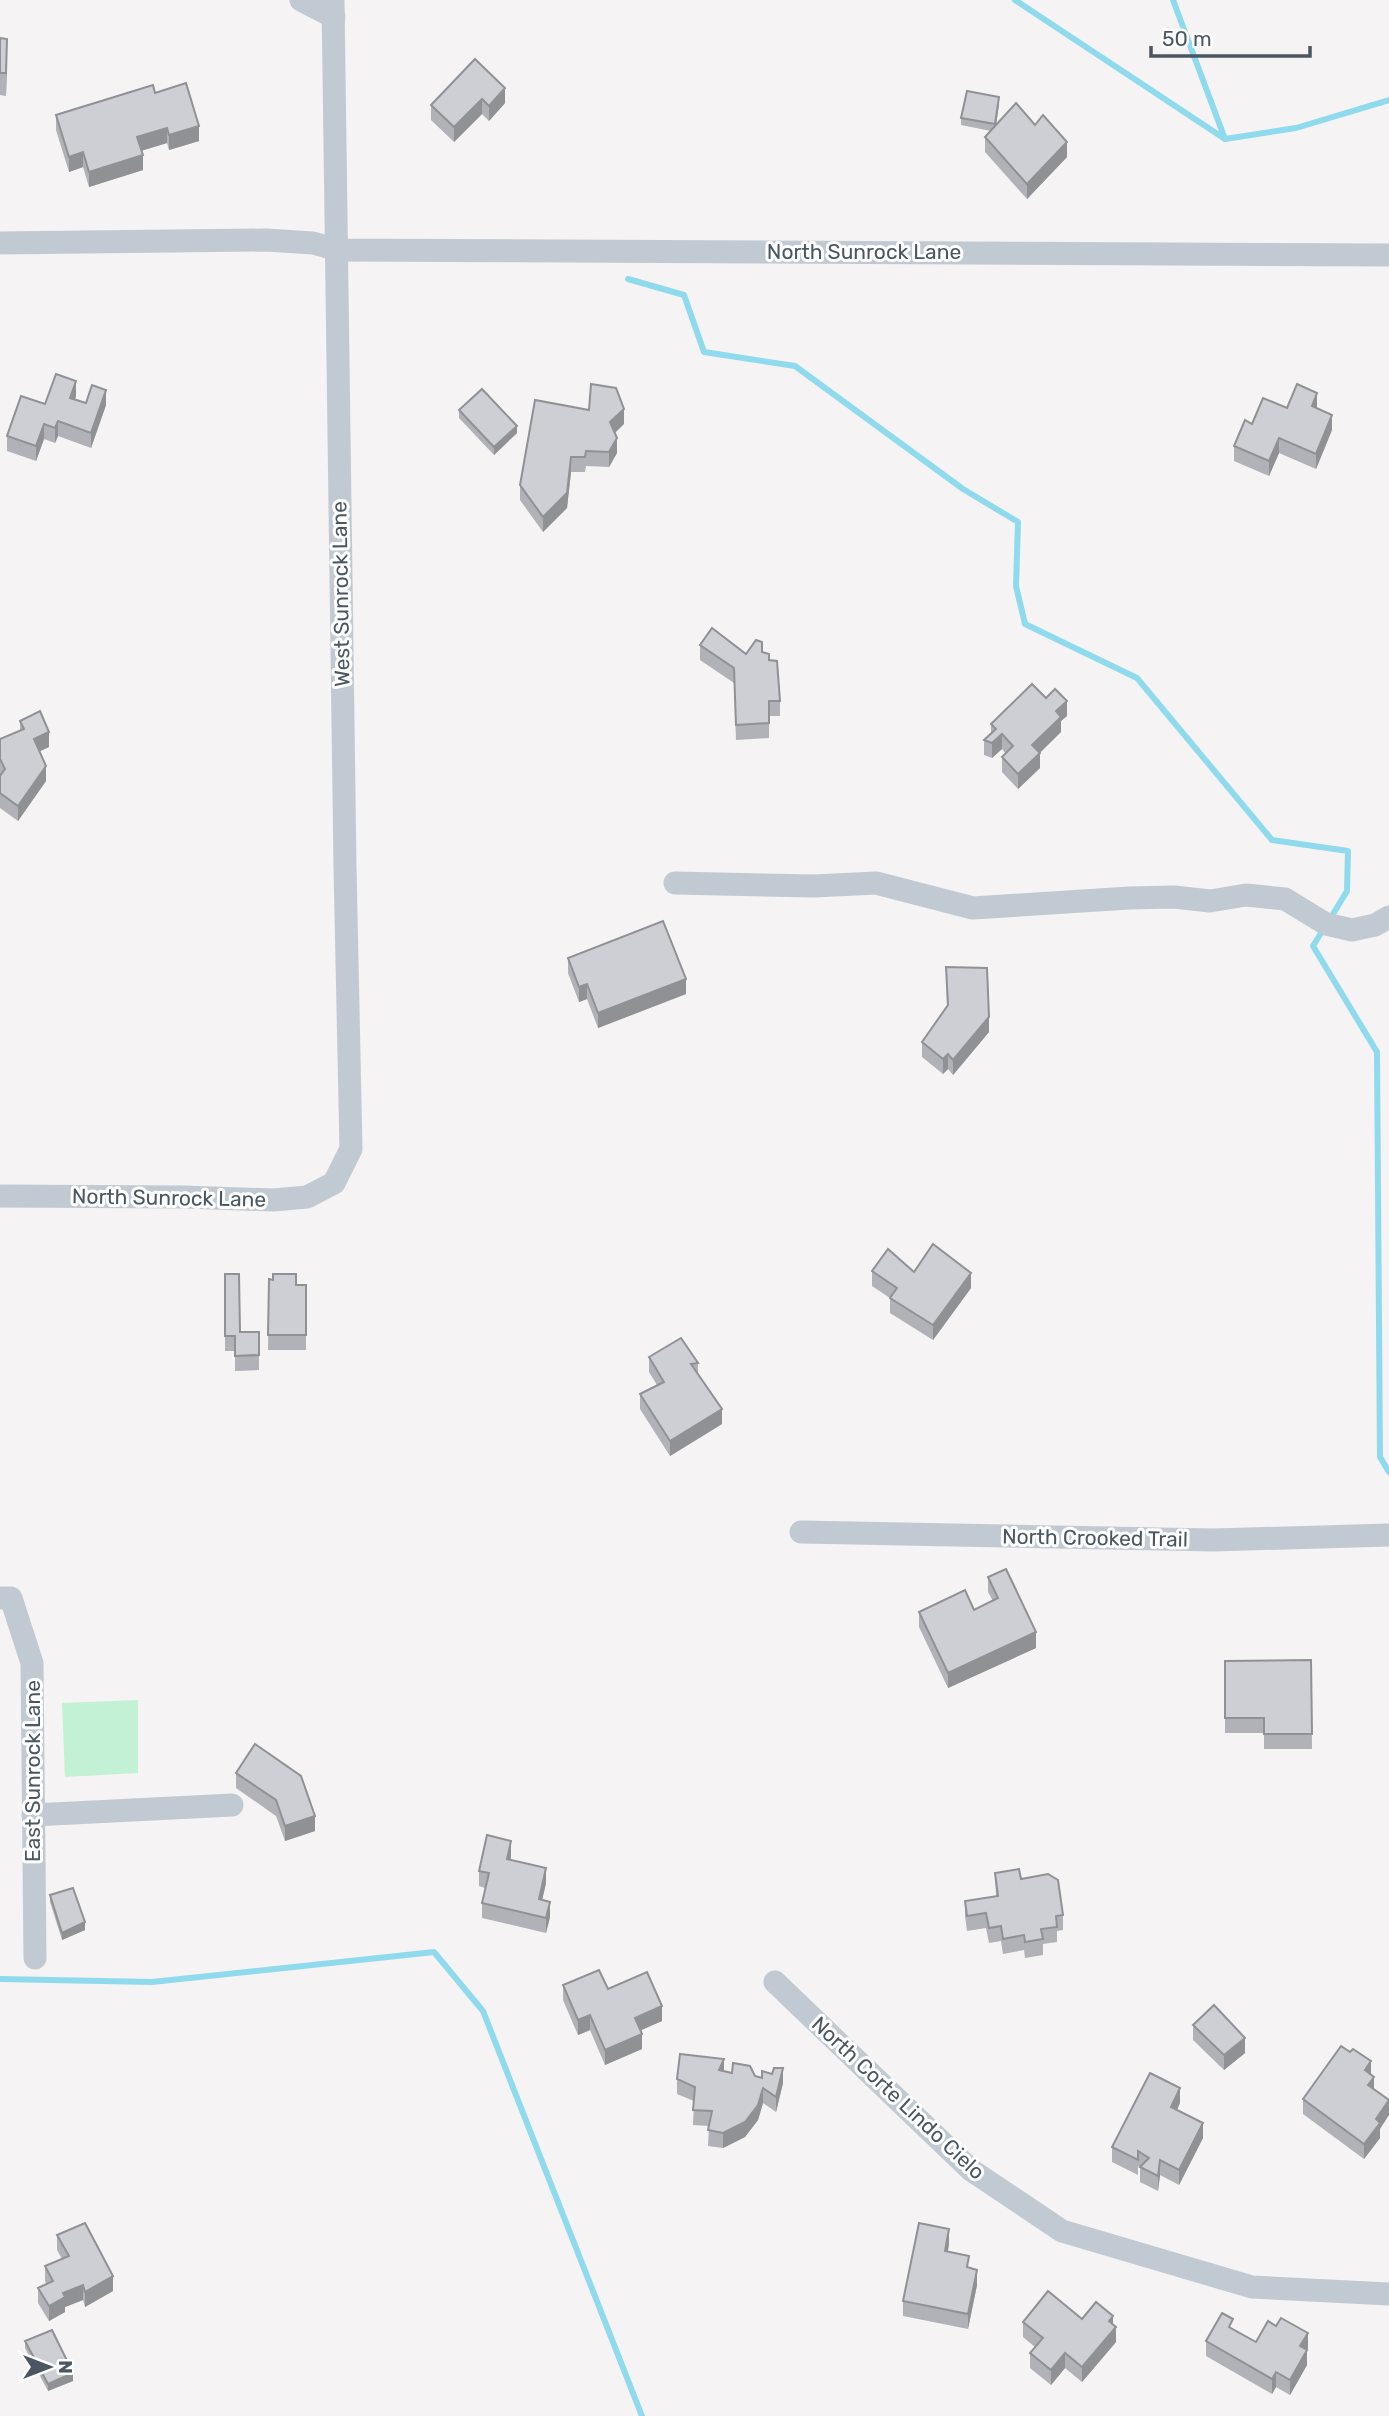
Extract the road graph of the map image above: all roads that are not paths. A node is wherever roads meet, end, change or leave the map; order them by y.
1 (301, 0) edge
2 (334, 8) edge
3 (0, 243) edge
4 (338, 250) junction
5 (1389, 255) edge
6 (675, 883) dead end
7 (1389, 917) edge
8 (334, 1183) joint
9 (0, 1196) edge
10 (801, 1532) dead end
11 (1389, 1535) edge
12 (0, 1598) edge
13 (232, 1805) dead end
14 (33, 1815) junction
15 (35, 1958) dead end
16 (775, 1982) dead end
17 (1389, 2294) edge

1 - 2 street
2 - 4 street, West Sunrock Lane
3 - 4 street, North Sunrock Lane
4 - 5 street, North Sunrock Lane
4 - 8 street, West Sunrock Lane
6 - 7 street
8 - 9 street, North Sunrock Lane
10 - 11 street, North Crooked Trail
12 - 14 street, East Sunrock Lane
13 - 14 street
14 - 15 street, East Sunrock Lane
16 - 17 street, North Corte Lindo Cielo

